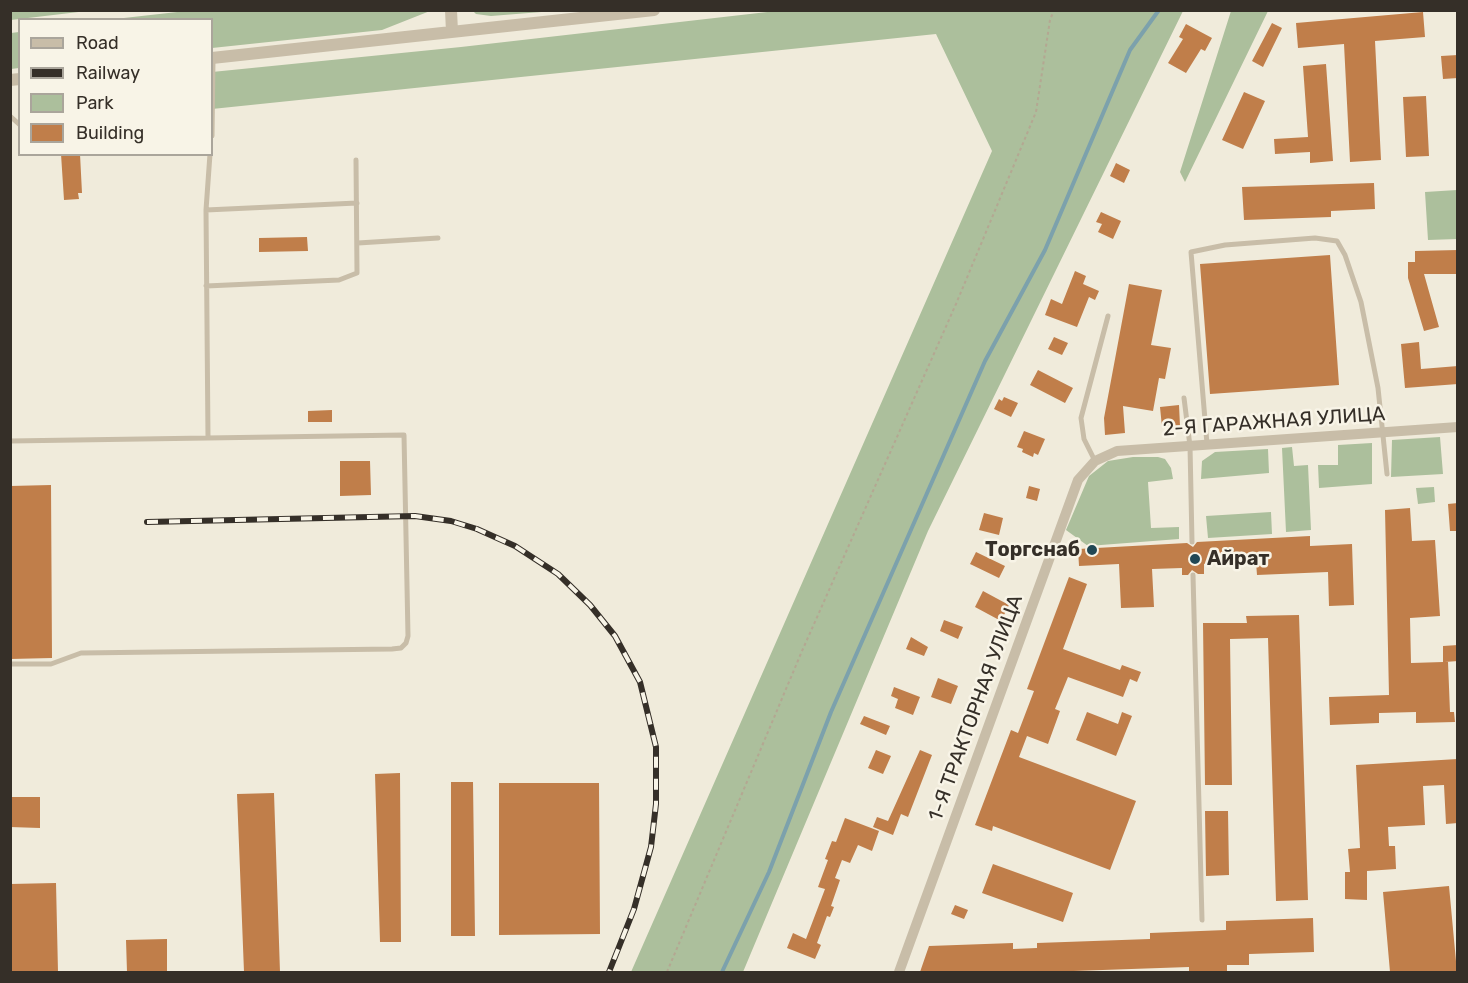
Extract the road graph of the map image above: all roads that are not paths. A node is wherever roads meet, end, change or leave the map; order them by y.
1 (451, 10) edge
2 (654, 10) edge
3 (452, 32) junction
4 (213, 58) edge
5 (210, 156) edge
6 (356, 160) dead end
7 (357, 203) junction
8 (206, 210) junction
9 (438, 238) dead end
10 (358, 243) junction
11 (206, 286) junction
12 (1108, 316) dead end
13 (1184, 398) dead end
14 (1458, 428) edge
15 (1383, 433) junction
16 (208, 438) junction
17 (10, 441) edge
18 (1208, 445) junction
19 (1190, 446) junction
20 (1095, 461) junction
21 (1387, 474) dead end
22 (1192, 542) dead end
23 (1193, 575) dead end
24 (10, 664) edge
25 (1202, 920) dead end
26 (899, 972) edge

1 - 3 street
2 - 3 street
3 - 4 street
5 - 8 lane
6 - 7 lane
7 - 8 lane
7 - 10 lane
8 - 11 lane
9 - 10 lane
10 - 11 lane
11 - 16 lane
12 - 20 lane
13 - 19 lane
14 - 15 street, 2-Я ГАРАЖНАЯ УЛИЦА
15 - 18 street, 2-Я ГАРАЖНАЯ УЛИЦА
15 - 18 lane
15 - 21 lane
16 - 17 lane
16 - 24 lane
18 - 19 street, 2-Я ГАРАЖНАЯ УЛИЦА
19 - 20 street, 2-Я ГАРАЖНАЯ УЛИЦА
19 - 22 lane
20 - 26 street, 1-Я ТРАКТОРНАЯ УЛИЦА
23 - 25 lane

